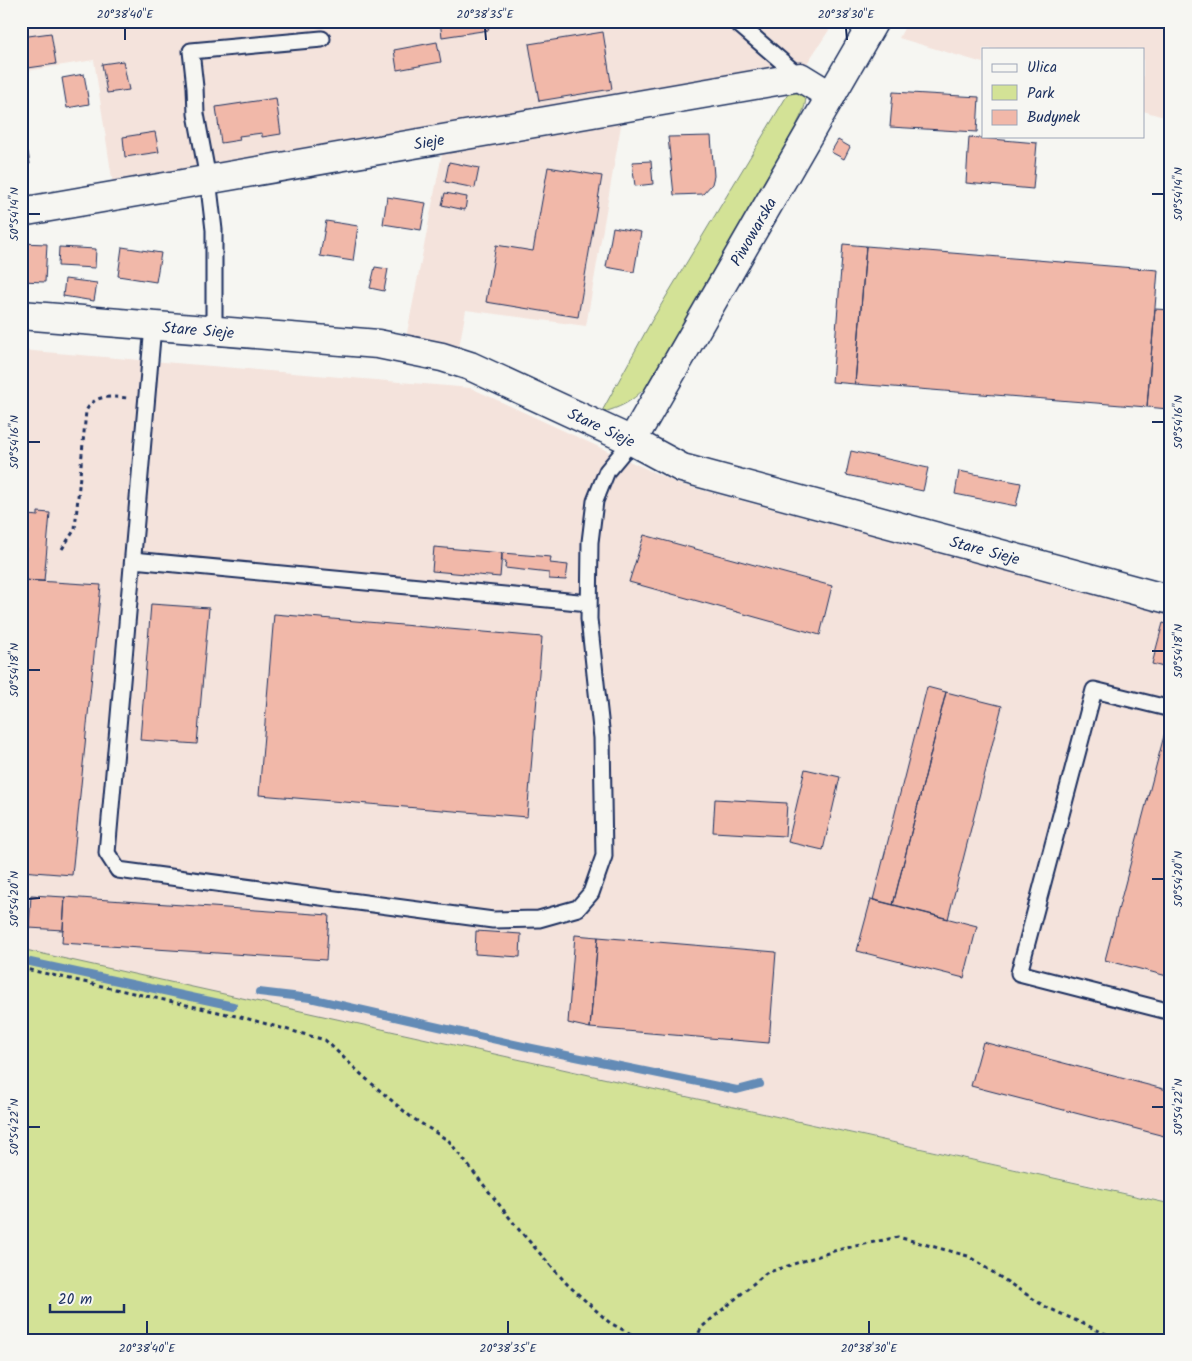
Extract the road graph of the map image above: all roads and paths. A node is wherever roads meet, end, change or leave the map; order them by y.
1 (735, 21) edge
2 (874, 21) edge
3 (322, 39) dead end
4 (800, 77) junction
5 (830, 96) junction
6 (208, 179) junction
7 (21, 212) edge
8 (21, 315) edge
9 (153, 326) junction
10 (214, 331) junction
11 (147, 399) junction
12 (632, 441) junction
13 (62, 549) dead end
14 (133, 560) junction
15 (1171, 600) edge
16 (589, 603) junction
17 (1171, 709) edge
18 (21, 968) edge
19 (1171, 1012) edge
20 (643, 1340) edge
21 (695, 1340) edge
22 (1119, 1340) edge

1 - 4 lane
2 - 5 street, Piwowarska
3 - 6 lane
4 - 5 street
4 - 6 street, Sieje
5 - 12 street, Piwowarska
6 - 7 street, Sieje
6 - 10 lane
8 - 9 street, Stare Sieje
9 - 10 street, Stare Sieje
9 - 11 lane
10 - 12 street, Stare Sieje
11 - 13 path
11 - 14 lane
12 - 15 street, Stare Sieje
12 - 16 lane
14 - 16 lane
14 - 16 lane
17 - 19 lane
18 - 20 path
21 - 22 path

